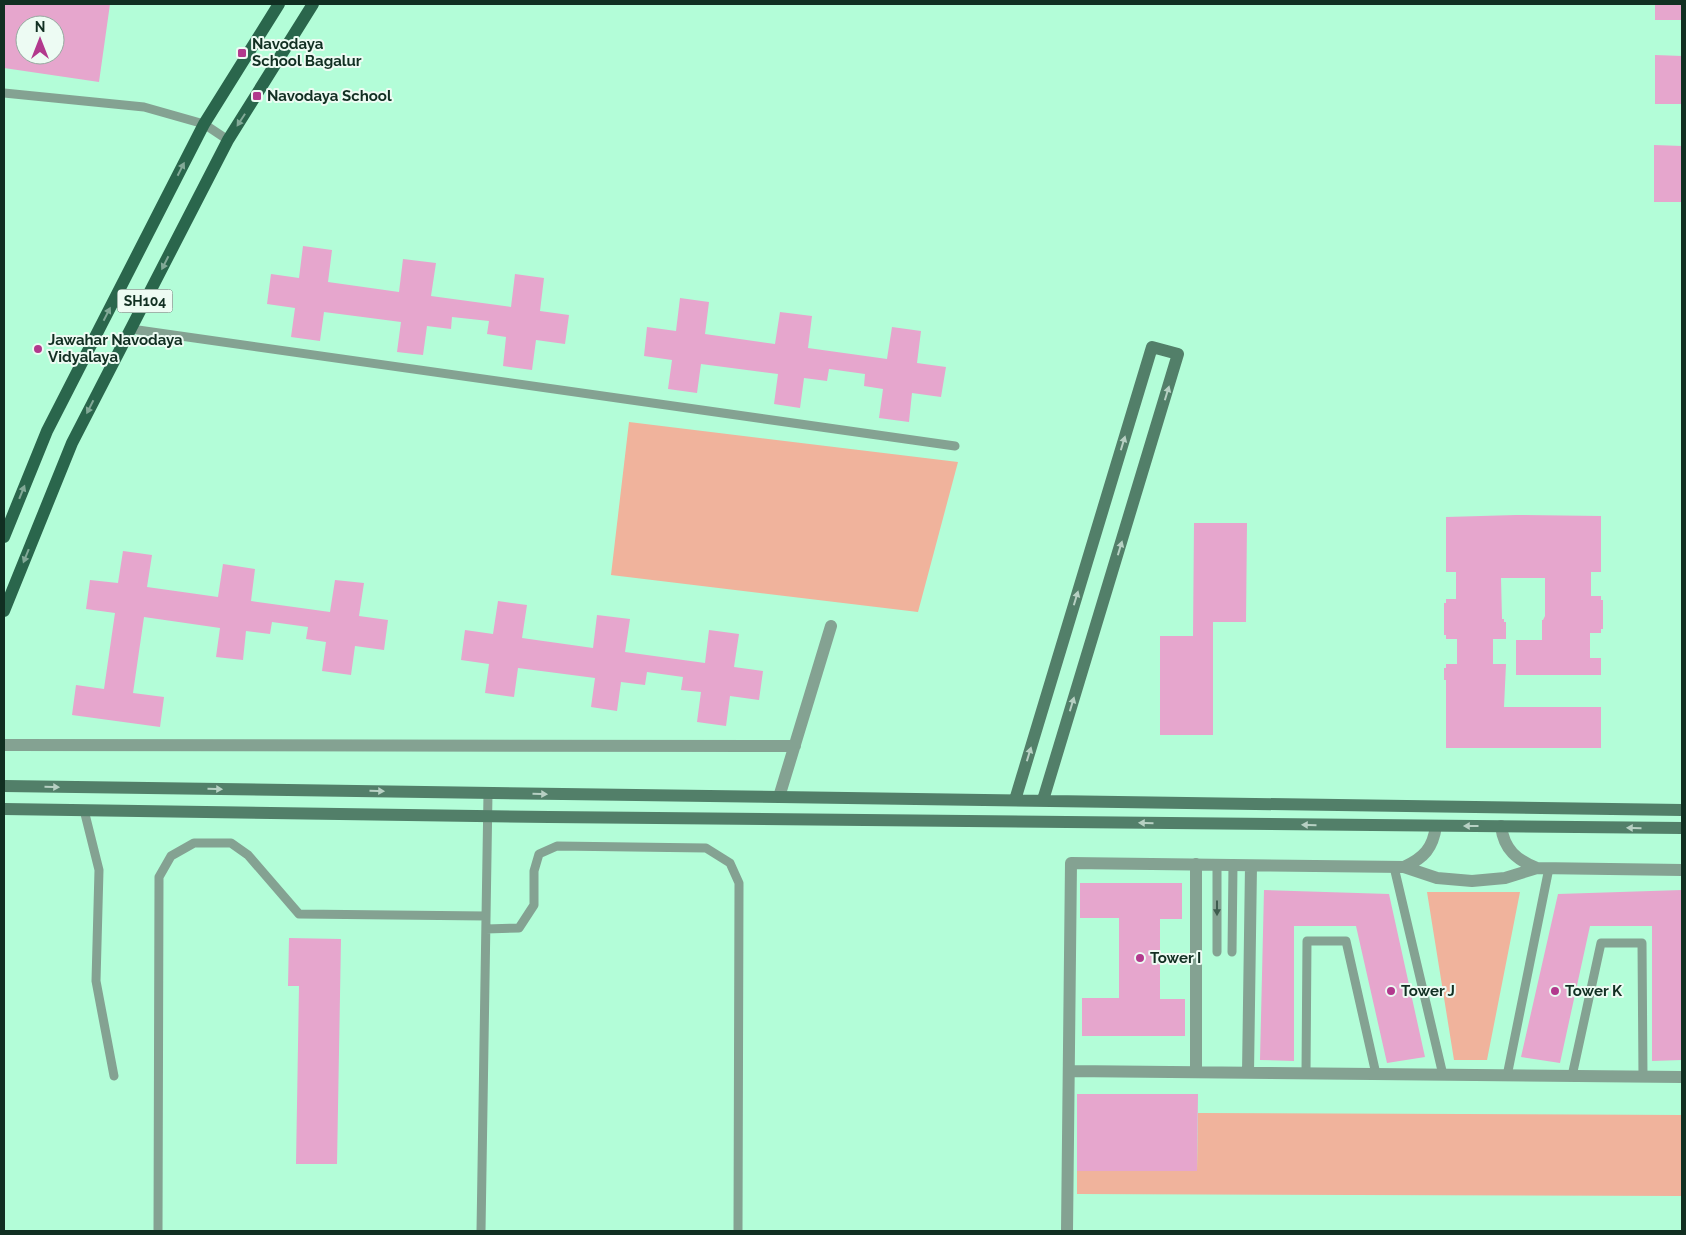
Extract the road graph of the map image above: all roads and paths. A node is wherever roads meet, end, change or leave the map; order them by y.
1 (279, 4) edge
2 (313, 4) edge
3 (4, 93) edge
4 (204, 124) junction
5 (228, 140) junction
6 (130, 329) junction
7 (955, 446) dead end
8 (4, 537) edge
9 (4, 611) edge
10 (831, 626) dead end
11 (4, 745) edge
12 (795, 746) junction
13 (4, 786) edge
14 (488, 793) junction
15 (779, 797) junction
16 (1015, 800) junction
17 (1043, 800) junction
18 (4, 810) edge
19 (84, 810) junction
20 (1682, 810) edge
21 (488, 816) junction
22 (1436, 826) junction
23 (1501, 826) junction
24 (1682, 828) edge
25 (1196, 864) junction
26 (1217, 865) junction
27 (1233, 865) junction
28 (1251, 866) junction
29 (1399, 867) junction
30 (1543, 868) junction
31 (1682, 870) edge
32 (486, 916) junction
33 (486, 929) junction
34 (1217, 952) dead end
35 (1232, 952) dead end
36 (1069, 1071) junction
37 (1196, 1072) junction
38 (1248, 1073) junction
39 (1306, 1073) junction
40 (1376, 1074) junction
41 (1443, 1075) junction
42 (114, 1076) dead end
43 (1506, 1076) junction
44 (1572, 1076) junction
45 (1643, 1077) junction
46 (1682, 1078) edge
47 (158, 1231) edge
48 (481, 1231) edge
49 (738, 1231) edge
50 (1067, 1231) edge

1 - 4 main road, SH104
2 -> 5 main road, SH104
3 - 4 lane
4 - 5 lane
8 -> 4 main road, SH104
5 -> 6 main road, SH104
6 - 7 lane
6 -> 9 main road, SH104
10 - 12 street
11 - 12 street
12 - 15 street
13 -> 14 street
14 -> 15 street
14 - 21 lane
15 - 16 street
16 - 17 street
16 - 17 street
17 - 20 street
18 - 19 street
19 - 21 street
19 - 42 lane
22 -> 21 street
21 - 32 lane
23 -> 22 street
22 - 29 street
24 -> 23 street
23 - 30 street
25 - 26 street
25 - 36 street
25 - 37 street
26 - 27 street
26 -> 34 lane
27 - 28 street
27 - 35 lane
28 - 29 street
28 - 38 street
29 - 30 street
29 - 41 lane
30 - 31 street
30 - 43 lane
32 - 33 lane
32 - 47 lane
33 - 48 lane
33 - 49 lane
36 - 37 street
36 - 50 street
37 - 38 street
38 - 39 street
39 - 40 street
39 - 40 lane
40 - 41 street
41 - 43 street
43 - 44 street
44 - 45 street
44 - 45 lane
45 - 46 street

